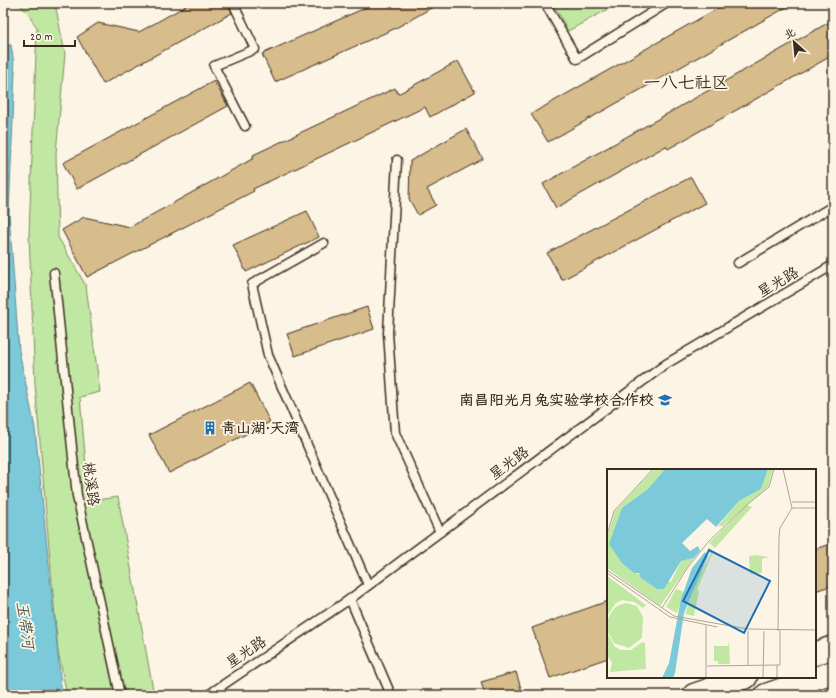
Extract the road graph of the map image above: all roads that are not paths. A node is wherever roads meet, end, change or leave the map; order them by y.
1 (233, 3) edge
2 (545, 3) edge
3 (667, 3) edge
4 (245, 126) dead end
5 (397, 160) dead end
6 (833, 206) edge
7 (324, 244) dead end
8 (738, 263) dead end
9 (833, 265) edge
10 (54, 273) dead end
11 (440, 532) junction
12 (368, 585) junction
13 (350, 599) junction
14 (833, 647) edge
15 (816, 654) edge
16 (833, 672) edge
17 (743, 678) edge
18 (816, 678) edge
19 (816, 678) edge
20 (120, 695) edge
21 (208, 695) edge
22 (392, 695) edge
23 (694, 695) edge
24 (766, 695) edge

1 - 4 lane
2 - 3 lane
5 - 11 lane
6 - 8 lane
7 - 12 lane
9 - 11 lane, 星光路
10 - 20 lane, 桃溪路
11 - 12 lane, 星光路
12 - 13 lane, 星光路
13 - 21 lane, 星光路
13 - 22 lane
14 - 15 main road
16 - 19 main road
17 - 23 main road
18 - 24 main road

